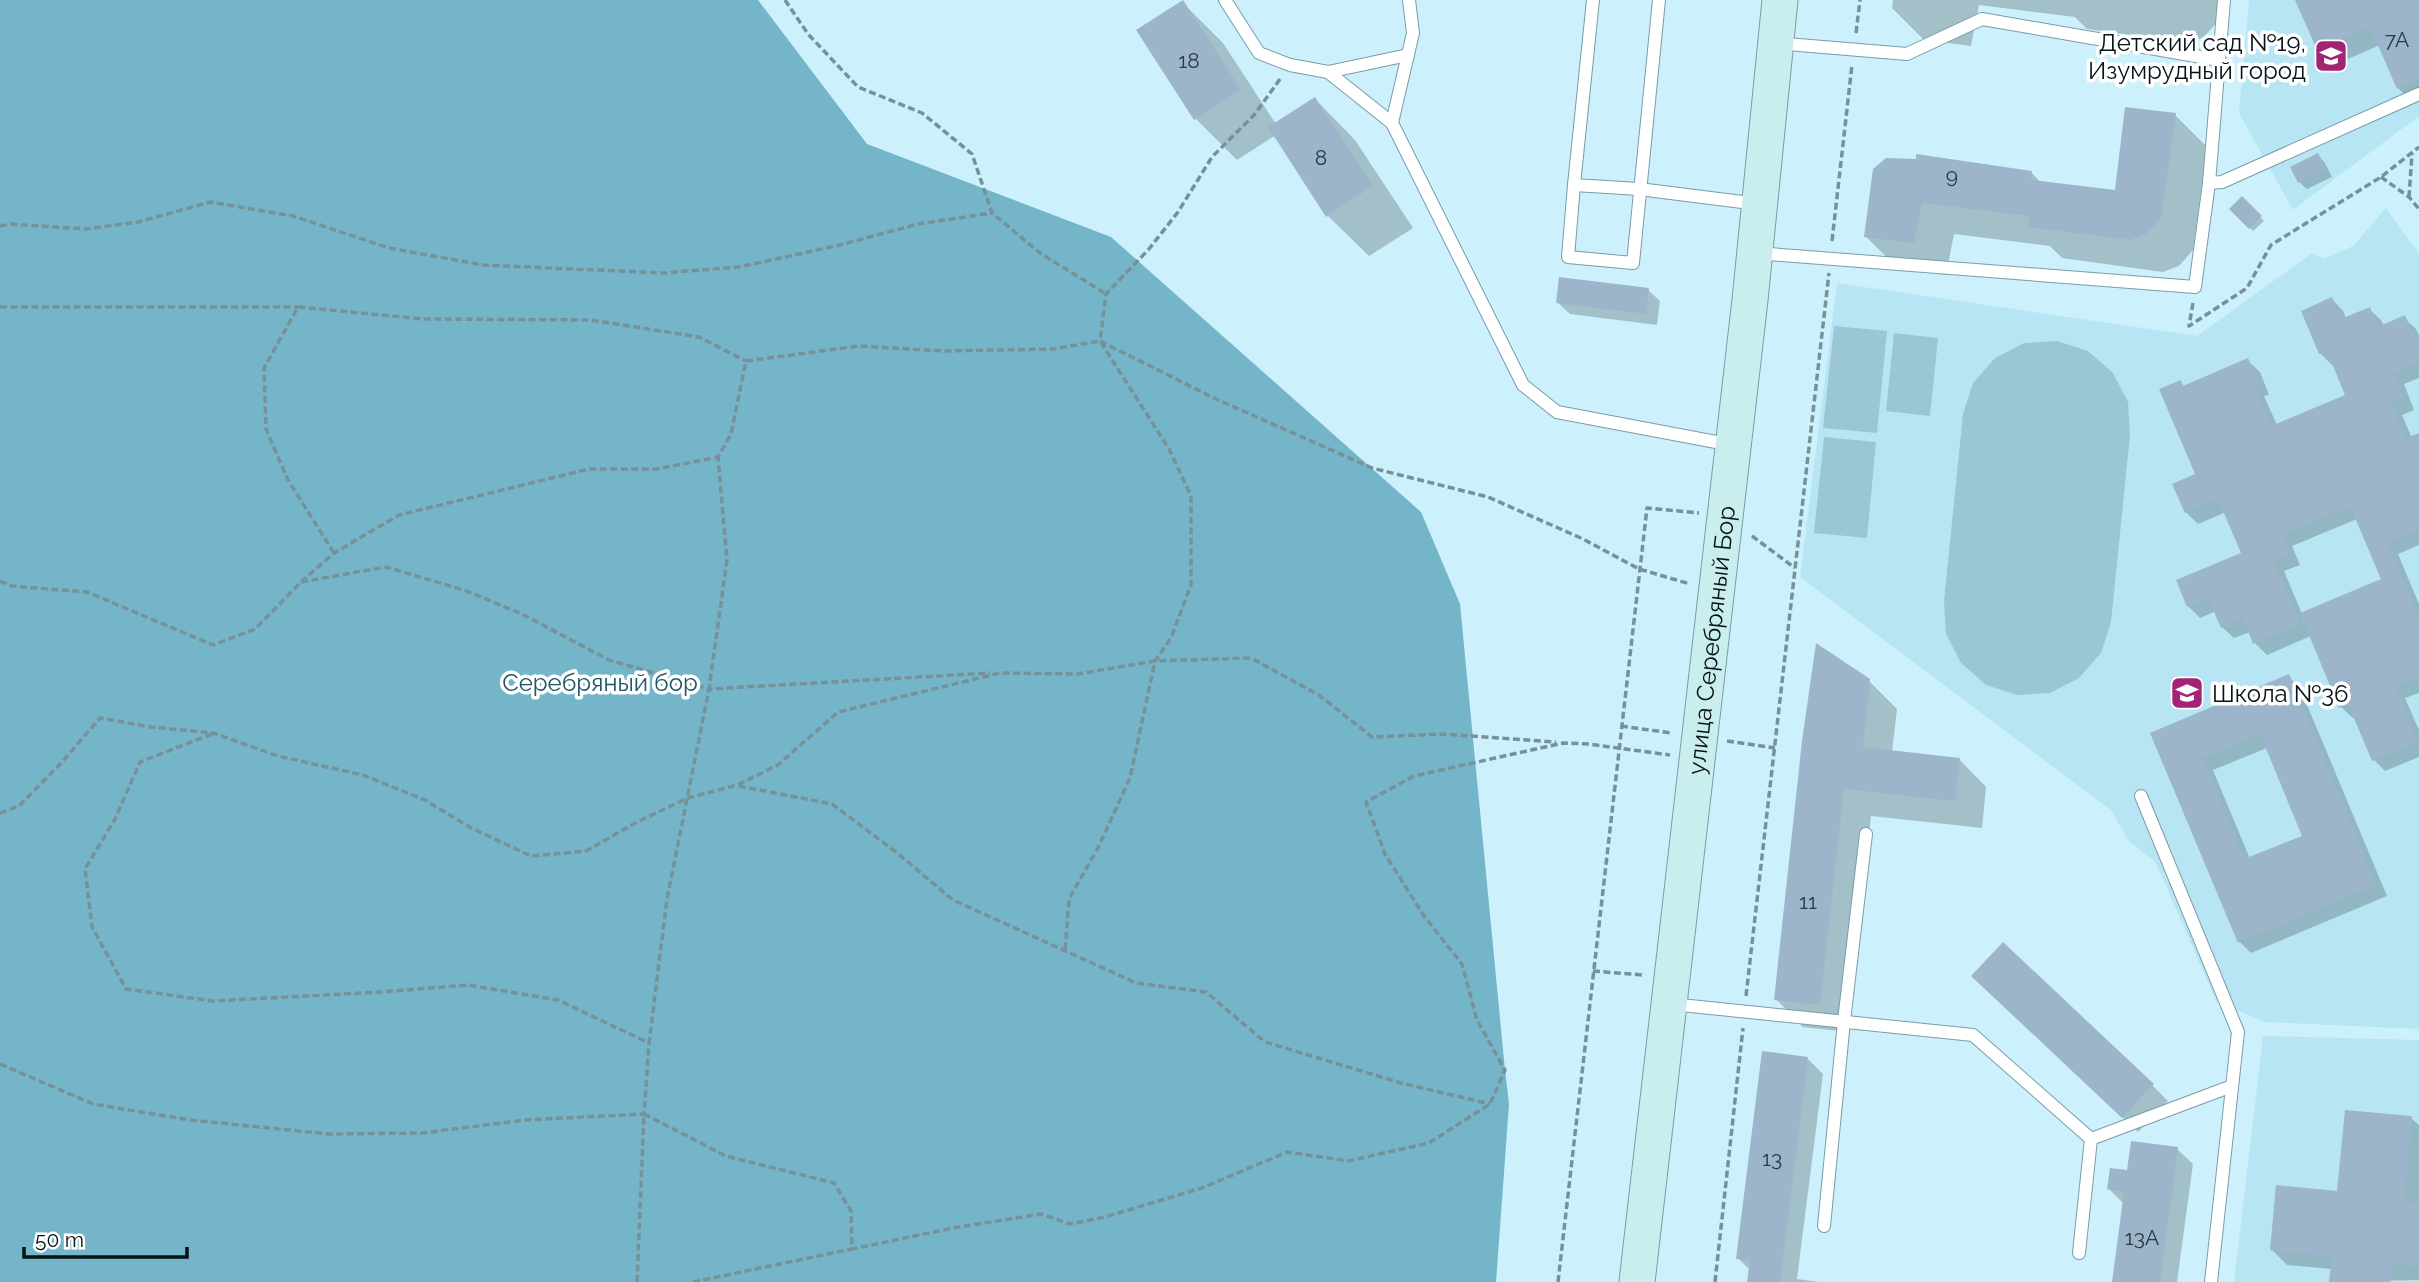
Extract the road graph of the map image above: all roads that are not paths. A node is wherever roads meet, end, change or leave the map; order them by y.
1 (1225, 0) edge
2 (1409, 0) edge
3 (1593, 0) edge
4 (1659, 0) edge
5 (1780, 0) edge
6 (2224, 0) edge
7 (1774, 43) junction
8 (1408, 55) junction
9 (2219, 60) junction
10 (1328, 72) junction
11 (2419, 94) edge
12 (1392, 123) junction
13 (2209, 183) junction
14 (1574, 185) junction
15 (1639, 189) junction
16 (1759, 204) junction
17 (1754, 253) junction
18 (1733, 445) junction
19 (2141, 796) dead end
20 (1866, 834) dead end
21 (1670, 990) junction
22 (1844, 1021) junction
23 (2232, 1086) junction
24 (2091, 1139) junction
25 (1824, 1226) dead end
26 (2079, 1253) dead end
27 (1637, 1282) edge
28 (2211, 1282) edge

1 - 10 lane
2 - 8 lane
3 - 14 lane
4 - 15 lane
5 - 7 street, улица Серебряный Бор
6 - 9 lane
7 - 9 lane
7 - 16 street, улица Серебряный Бор
8 - 10 lane
8 - 12 lane
9 - 13 lane
10 - 12 lane
11 - 13 lane
12 - 18 lane
13 - 17 lane
14 - 15 lane
14 - 15 lane
15 - 16 lane
16 - 17 street, улица Серебряный Бор
17 - 18 street, улица Серебряный Бор
18 - 21 street, улица Серебряный Бор
19 - 23 lane
20 - 22 lane
21 - 22 lane
21 - 27 street, улица Серебряный Бор
22 - 24 lane
22 - 25 lane
23 - 24 lane
23 - 28 lane
24 - 26 lane

